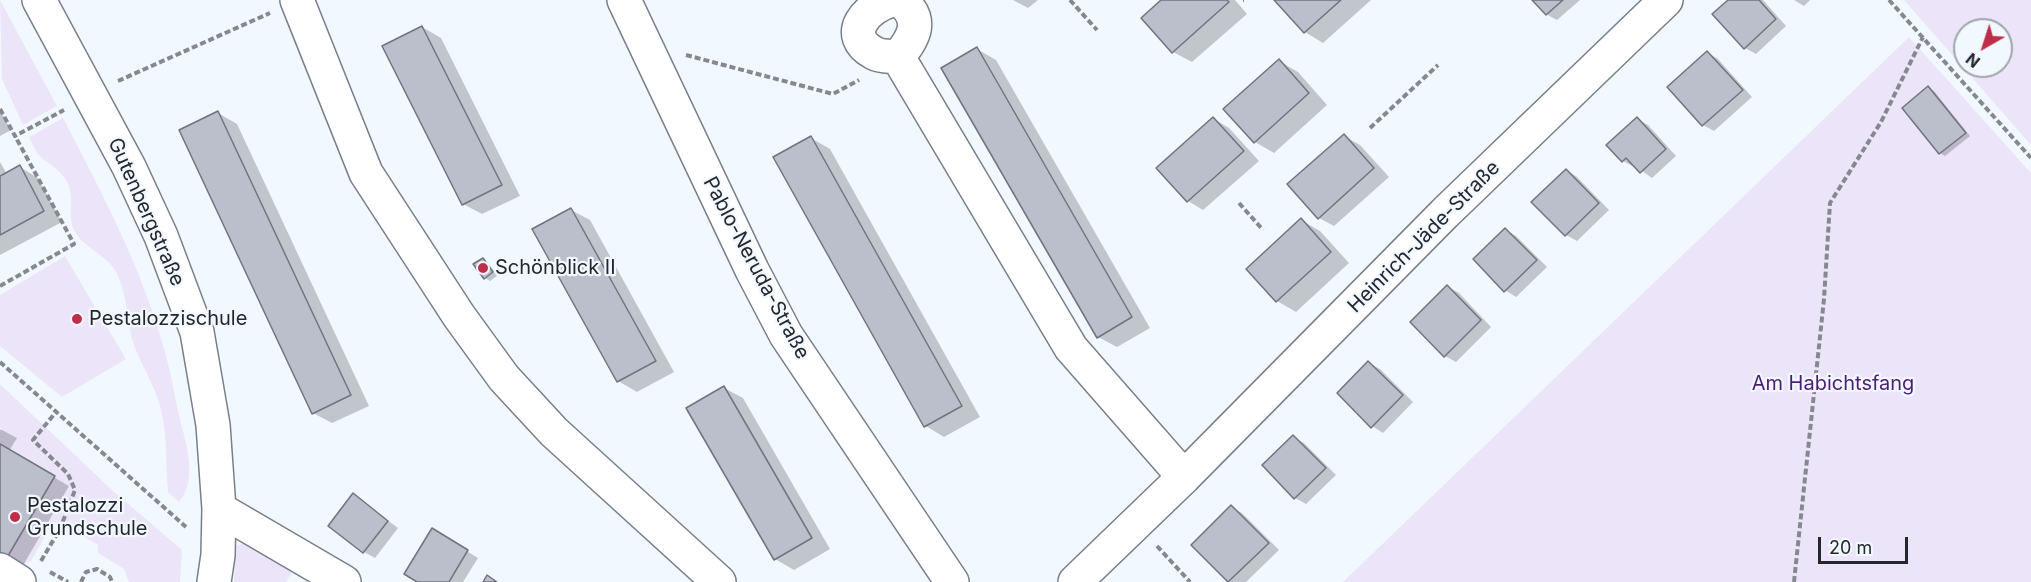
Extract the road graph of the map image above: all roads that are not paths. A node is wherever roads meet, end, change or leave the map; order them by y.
1 (39, 0) edge
2 (624, 0) edge
3 (893, 0) edge
4 (900, 0) edge
5 (1666, 0) edge
6 (284, 6) edge
7 (898, 57) junction
8 (1184, 477) junction
9 (219, 509) junction
10 (216, 569) edge
11 (0, 570) edge
12 (35, 573) edge
13 (344, 582) edge
14 (719, 582) edge
15 (952, 582) edge
16 (1075, 582) edge

1 - 9 street, Gutenbergstraße
2 - 15 street, Pablo-Neruda-Straße
3 - 7 street
4 - 7 street
5 - 8 street, Heinrich-Jäde-Straße
6 - 14 street
7 - 8 street
8 - 16 street, Heinrich-Jäde-Straße
9 - 10 street, Gutenbergstraße
9 - 13 street
11 - 12 street

